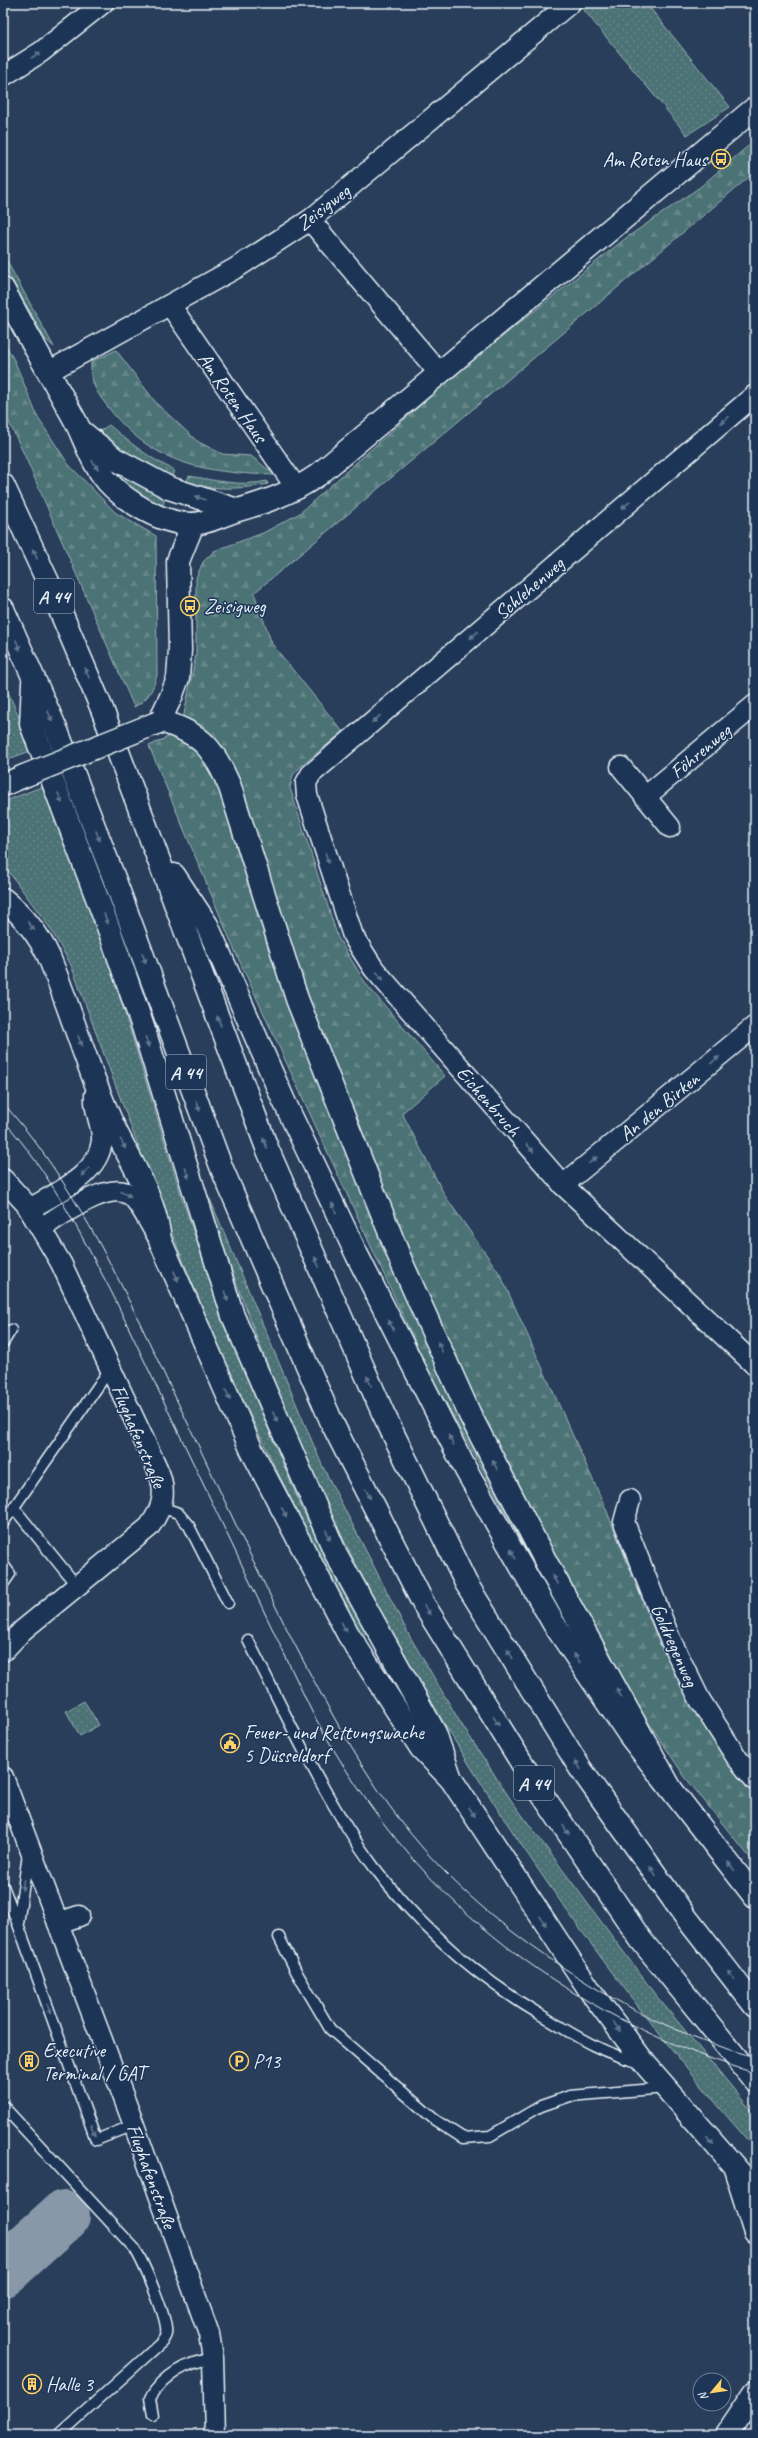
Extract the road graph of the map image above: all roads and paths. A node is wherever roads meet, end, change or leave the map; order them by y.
1 (102, 3) edge
2 (570, 3) edge
3 (3, 76) edge
4 (755, 108) edge
5 (310, 220) junction
6 (3, 289) edge
7 (170, 305) junction
8 (48, 372) junction
9 (440, 374) junction
10 (755, 395) edge
11 (79, 430) junction
12 (3, 485) edge
13 (297, 489) junction
14 (237, 510) junction
15 (193, 524) junction
16 (3, 610) edge
17 (34, 680) junction
18 (755, 704) edge
19 (160, 722) junction
20 (621, 767) dead end
21 (306, 782) joint
22 (3, 784) edge
23 (645, 797) junction
24 (670, 827) dead end
25 (151, 840) junction
26 (3, 900) edge
27 (755, 1026) edge
28 (96, 1082) junction
29 (3, 1179) edge
30 (563, 1185) junction
31 (30, 1209) junction
32 (41, 1228) junction
33 (160, 1240) junction
34 (12, 1330) dead end
35 (3, 1343) edge
36 (755, 1365) edge
37 (110, 1369) junction
38 (630, 1500) dead end
39 (161, 1507) junction
40 (14, 1508) junction
41 (3, 1523) edge
42 (3, 1564) edge
43 (3, 1584) edge
44 (77, 1586) junction
45 (228, 1603) dead end
46 (248, 1640) dead end
47 (3, 1651) edge
48 (3, 1778) edge
49 (450, 1779) junction
50 (755, 1780) edge
51 (671, 1789) junction
52 (29, 1846) junction
53 (3, 1886) edge
54 (755, 1897) edge
55 (79, 1916) dead end
56 (58, 1923) junction
57 (18, 1924) junction
58 (279, 1937) dead end
59 (755, 2006) edge
60 (646, 2065) junction
61 (755, 2081) edge
62 (666, 2088) junction
63 (3, 2106) edge
64 (134, 2125) junction
65 (735, 2169) junction
66 (755, 2190) edge
67 (755, 2232) edge
68 (213, 2358) junction
69 (755, 2392) edge
70 (153, 2415) dead end
71 (59, 2435) edge
72 (215, 2435) edge
73 (726, 2435) edge

3 -> 1 street
2 - 5 street, Zeisigweg
4 - 9 main road
5 - 7 street, Zeisigweg
5 - 9 street
6 - 8 main road
7 - 8 street, Zeisigweg
7 - 13 street, Am Roten Haus
8 - 11 main road
9 - 13 main road
10 -> 21 street, Schlehenweg
14 -> 11 main road
11 -> 15 main road
25 -> 12 main road, A 44
13 - 14 main road
14 - 15 main road
15 - 19 main road
16 -> 17 main road, A 44
17 -> 49 main road
17 -> 61 main road, A 44
18 - 23 street, Föhrenweg
19 - 22 main road, bridge
51 -> 19 main road
20 - 23 street
21 -> 30 street, Eichenbruch
23 - 24 street
51 -> 25 main road
59 -> 25 main road, A 44
26 -> 28 main road
30 -> 27 street, An den Birken
28 -> 31 street
28 -> 33 main road
29 - 31 street, Flughafenstraße
30 - 36 street, Eichenbruch
31 - 32 street, Flughafenstraße
32 -> 33 street
32 - 37 street, Flughafenstraße
33 -> 49 main road
34 - 35 lane
37 - 39 street, Flughafenstraße
37 - 40 lane
38 - 50 street, Goldregenweg
39 - 44 street, Flughafenstraße
39 - 45 lane
40 - 41 lane
40 - 44 lane
42 - 43 lane
44 - 47 street, Flughafenstraße
46 - 60 lane
48 - 52 street, Flughafenstraße
49 -> 60 main road
54 -> 51 main road
52 - 56 street, Flughafenstraße
52 -> 57 lane
53 - 57 lane
55 - 56 street
56 - 64 street, Flughafenstraße
57 -> 64 lane
58 - 62 lane
60 - 62 main road
62 -> 65 main road
63 - 71 lane
64 - 68 street, Flughafenstraße
65 - 66 main road
65 - 67 main road
68 - 70 lane
68 - 72 street, Flughafenstraße
69 - 73 main road

